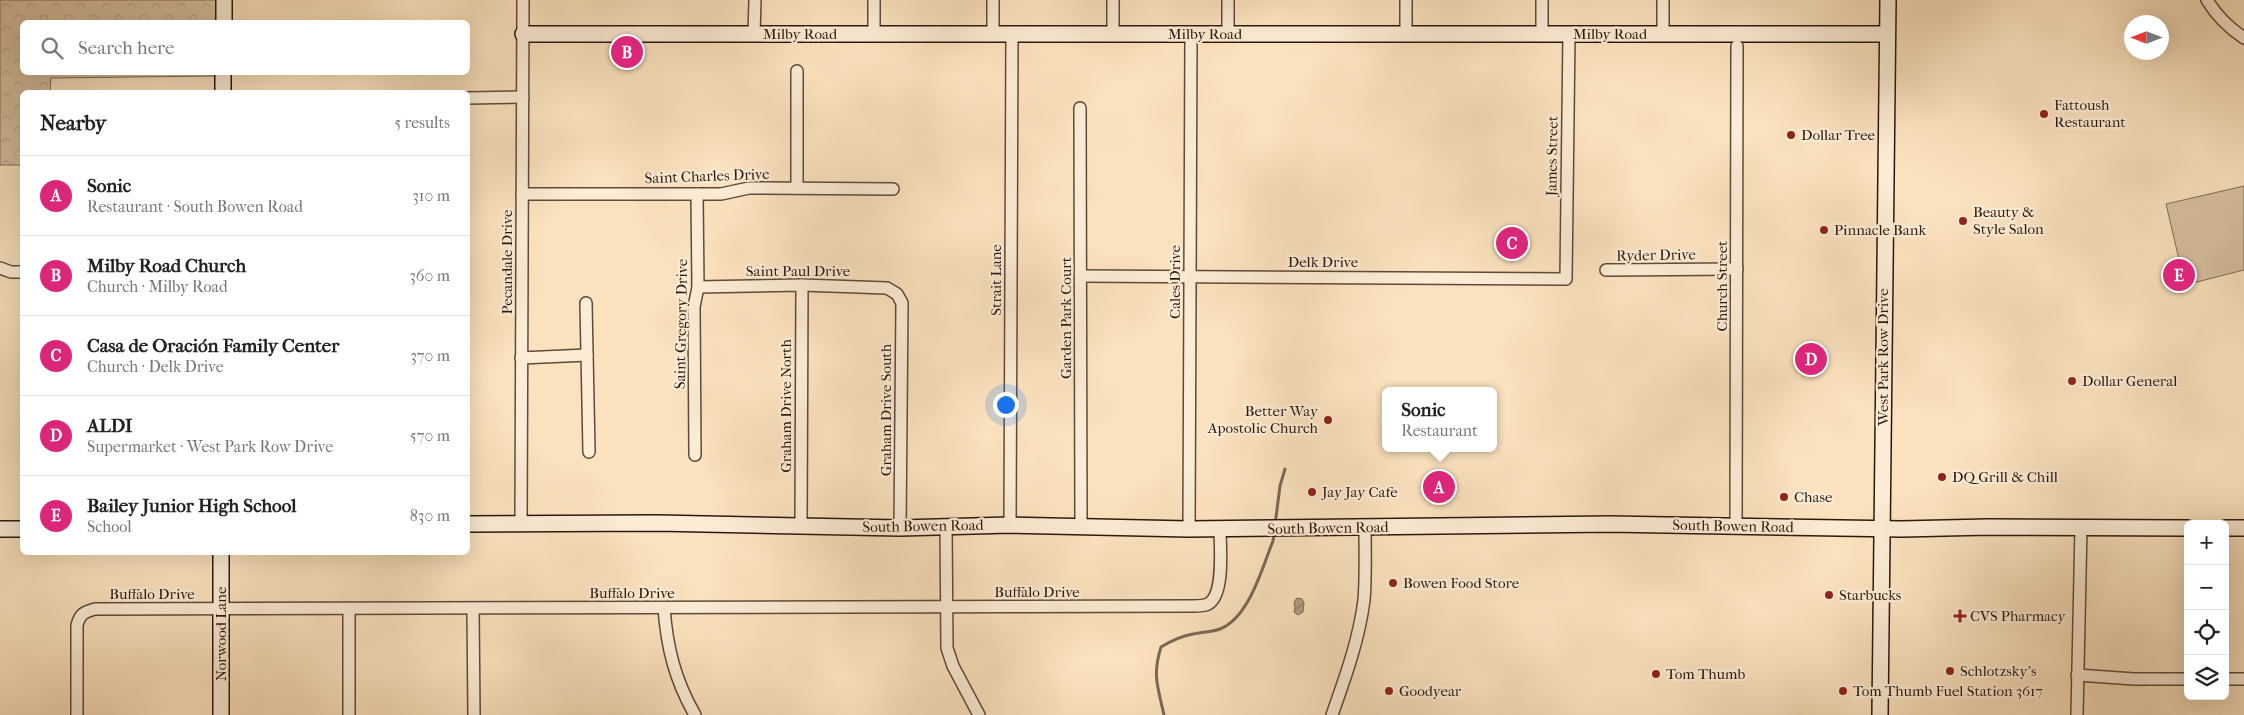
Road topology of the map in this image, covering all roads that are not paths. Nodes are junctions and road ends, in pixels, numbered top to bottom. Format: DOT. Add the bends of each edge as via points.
graph roads {
  1 [pos="224,0"];
  2 [pos="523,0"];
  3 [pos="755,0"];
  4 [pos="874,0"];
  5 [pos="993,0"];
  6 [pos="1113,0"];
  7 [pos="1228,0"];
  8 [pos="1406,0"];
  9 [pos="1542,0"];
  10 [pos="1663,0"];
  11 [pos="1888,0"];
  12 [pos="2207,0"];
  13 [pos="224,20"];
  14 [pos="523,34"];
  15 [pos="754,34"];
  16 [pos="874,34"];
  17 [pos="993,34"];
  18 [pos="1012,34"];
  19 [pos="1113,34"];
  20 [pos="1191,34"];
  21 [pos="1228,34"];
  22 [pos="1406,34"];
  23 [pos="1542,34"];
  24 [pos="1570,34"];
  25 [pos="1663,34"];
  26 [pos="1888,34"];
  27 [pos="2244,38"];
  28 [pos="1737,46"];
  29 [pos="797,71"];
  30 [pos="223,75"];
  31 [pos="223,90"];
  32 [pos="523,97"];
  33 [pos="470,98"];
  34 [pos="1080,108"];
  35 [pos="797,188"];
  36 [pos="893,189"];
  37 [pos="522,194"];
  38 [pos="697,194"];
  39 [pos="0,268"];
  40 [pos="1737,269"];
  41 [pos="1606,270"];
  42 [pos="20,272"];
  43 [pos="1080,276"];
  44 [pos="1190,276"];
  45 [pos="1566,279"];
  46 [pos="802,285"];
  47 [pos="698,287"];
  48 [pos="897,294"];
  49 [pos="586,303"];
  50 [pos="587,355"];
  51 [pos="521,358"];
  52 [pos="589,452"];
  53 [pos="694,455"];
  54 [pos="521,523"];
  55 [pos="470,524"];
  56 [pos="1010,525"];
  57 [pos="1736,525"];
  58 [pos="946,526"];
  59 [pos="801,527"];
  60 [pos="1365,527"];
  61 [pos="2081,527"];
  62 [pos="900,528"];
  63 [pos="1081,528"];
  64 [pos="2184,528"];
  65 [pos="2229,528"];
  66 [pos="2244,528"];
  67 [pos="0,529"];
  68 [pos="20,529"];
  69 [pos="1190,529"];
  70 [pos="1220,529"];
  71 [pos="1882,529"];
  72 [pos="221,555"];
  73 [pos="473,608"];
  74 [pos="664,608"];
  75 [pos="946,608"];
  76 [pos="221,609"];
  77 [pos="349,610"];
  78 [pos="2077,675"];
  79 [pos="2184,679"];
  80 [pos="2229,679"];
  81 [pos="2244,680"];
  82 [pos="77,715"];
  83 [pos="221,715"];
  84 [pos="349,715"];
  85 [pos="474,715"];
  86 [pos="694,715"];
  87 [pos="980,715"];
  88 [pos="1332,715"];
  89 [pos="1880,715"];
  90 [pos="2077,715"];
  1 -- 13 [label="main road"];
  2 -- 14 [label="street, Pecandale Drive"];
  3 -- 15 [label="street"];
  4 -- 16 [label="street"];
  5 -- 17 [label="street"];
  6 -- 19 [label="street"];
  7 -- 21 [label="street"];
  8 -- 22 [label="street"];
  9 -- 23 [label="street"];
  10 -- 25 [label="street"];
  11 -- 26 [label="main road, West Park Row Drive"];
  12 -- 27 [label="street" via="2233,31"];
  14 -- 15 [label="main road, Milby Road"];
  14 -- 32 [label="street, Pecandale Drive"];
  15 -- 16 [label="main road, Milby Road"];
  16 -- 17 [label="main road, Milby Road"];
  17 -- 18 [label="main road, Milby Road"];
  18 -- 19 [label="main road, Milby Road"];
  18 -- 56 [label="street, Strait Lane"];
  19 -- 20 [label="main road, Milby Road"];
  20 -- 21 [label="main road, Milby Road"];
  20 -- 44 [label="street, Cales Drive"];
  21 -- 22 [label="main road, Milby Road"];
  22 -- 23 [label="main road, Milby Road"];
  23 -- 24 [label="main road, Milby Road"];
  24 -- 25 [label="main road, Milby Road"];
  24 -- 45 [label="street, James Street"];
  25 -- 26 [label="main road, Milby Road"];
  26 -- 71 [label="main road, West Park Row Drive"];
  28 -- 40 [label="street, Church Street"];
  29 -- 35 [label="street"];
  30 -- 31 [label="main road"];
  32 -- 33 [label="street"];
  32 -- 37 [label="street, Pecandale Drive"];
  34 -- 43 [label="street, Garden Park Court"];
  35 -- 36 [label="street, Saint Charles Drive"];
  35 -- 38 [label="street, Saint Charles Drive" via="749,188 721,194"];
  37 -- 38 [label="street, Saint Charles Drive"];
  37 -- 51 [label="street, Pecandale Drive"];
  38 -- 47 [label="street, Saint Gregory Drive"];
  39 -- 42 [label="street"];
  40 -- 41 [label="street, Ryder Drive"];
  40 -- 57 [label="street, Church Street"];
  43 -- 44 [label="street, Delk Drive"];
  43 -- 63 [label="street, Garden Park Court"];
  44 -- 45 [label="street, Delk Drive"];
  44 -- 69 [label="street, Cales Drive"];
  46 -- 47 [label="street, Saint Paul Drive"];
  46 -- 48 [label="street, Saint Paul Drive" via="887,288"];
  46 -- 59 [label="street, Graham Drive North"];
  47 -- 53 [label="street, Saint Gregory Drive" via="694,307"];
  48 -- 62 [label="street, Graham Drive South" via="902,303"];
  49 -- 50 [label="street"];
  50 -- 51 [label="street"];
  50 -- 52 [label="street"];
  51 -- 54 [label="street, Pecandale Drive"];
  54 -- 55 [label="main road, South Bowen Road"];
  54 -- 59 [label="main road, South Bowen Road"];
  56 -- 58 [label="main road, South Bowen Road"];
  56 -- 63 [label="main road, South Bowen Road"];
  57 -- 60 [label="main road, South Bowen Road"];
  57 -- 71 [label="main road, South Bowen Road"];
  58 -- 62 [label="main road, South Bowen Road"];
  58 -- 75 [label="street"];
  59 -- 62 [label="main road, South Bowen Road"];
  60 -- 70 [label="main road, South Bowen Road"];
  60 -- 88 [label="street" via="1360,624"];
  61 -- 64 [label="main road, South Bowen Road"];
  61 -- 71 [label="main road, South Bowen Road"];
  61 -- 78 [label="street"];
  63 -- 69 [label="main road, South Bowen Road"];
  65 -- 66 [label="main road"];
  67 -- 68 [label="main road"];
  69 -- 70 [label="main road, South Bowen Road"];
  70 -- 75 [label="street, Buffalo Drive" via="1219,584 1217,594 1209,604"];
  71 -- 89 [label="main road, West Park Row Drive"];
  72 -- 76 [label="main road, Norwood Lane"];
  73 -- 74 [label="street, Buffalo Drive"];
  73 -- 77 [label="street, Buffalo Drive"];
  73 -- 85 [label="street"];
  74 -- 75 [label="street, Buffalo Drive"];
  74 -- 86 [label="street" via="670,654 680,688"];
  75 -- 87 [label="street" via="947,648 953,666"];
  76 -- 77 [label="street, Buffalo Drive"];
  76 -- 82 [label="street, Buffalo Drive" via="95,609 84,612 79,616 77,625"];
  76 -- 83 [label="main road, Norwood Lane"];
  77 -- 84 [label="street"];
  78 -- 79 [label="street"];
  78 -- 90 [label="street"];
  80 -- 81 [label="street"];
}
